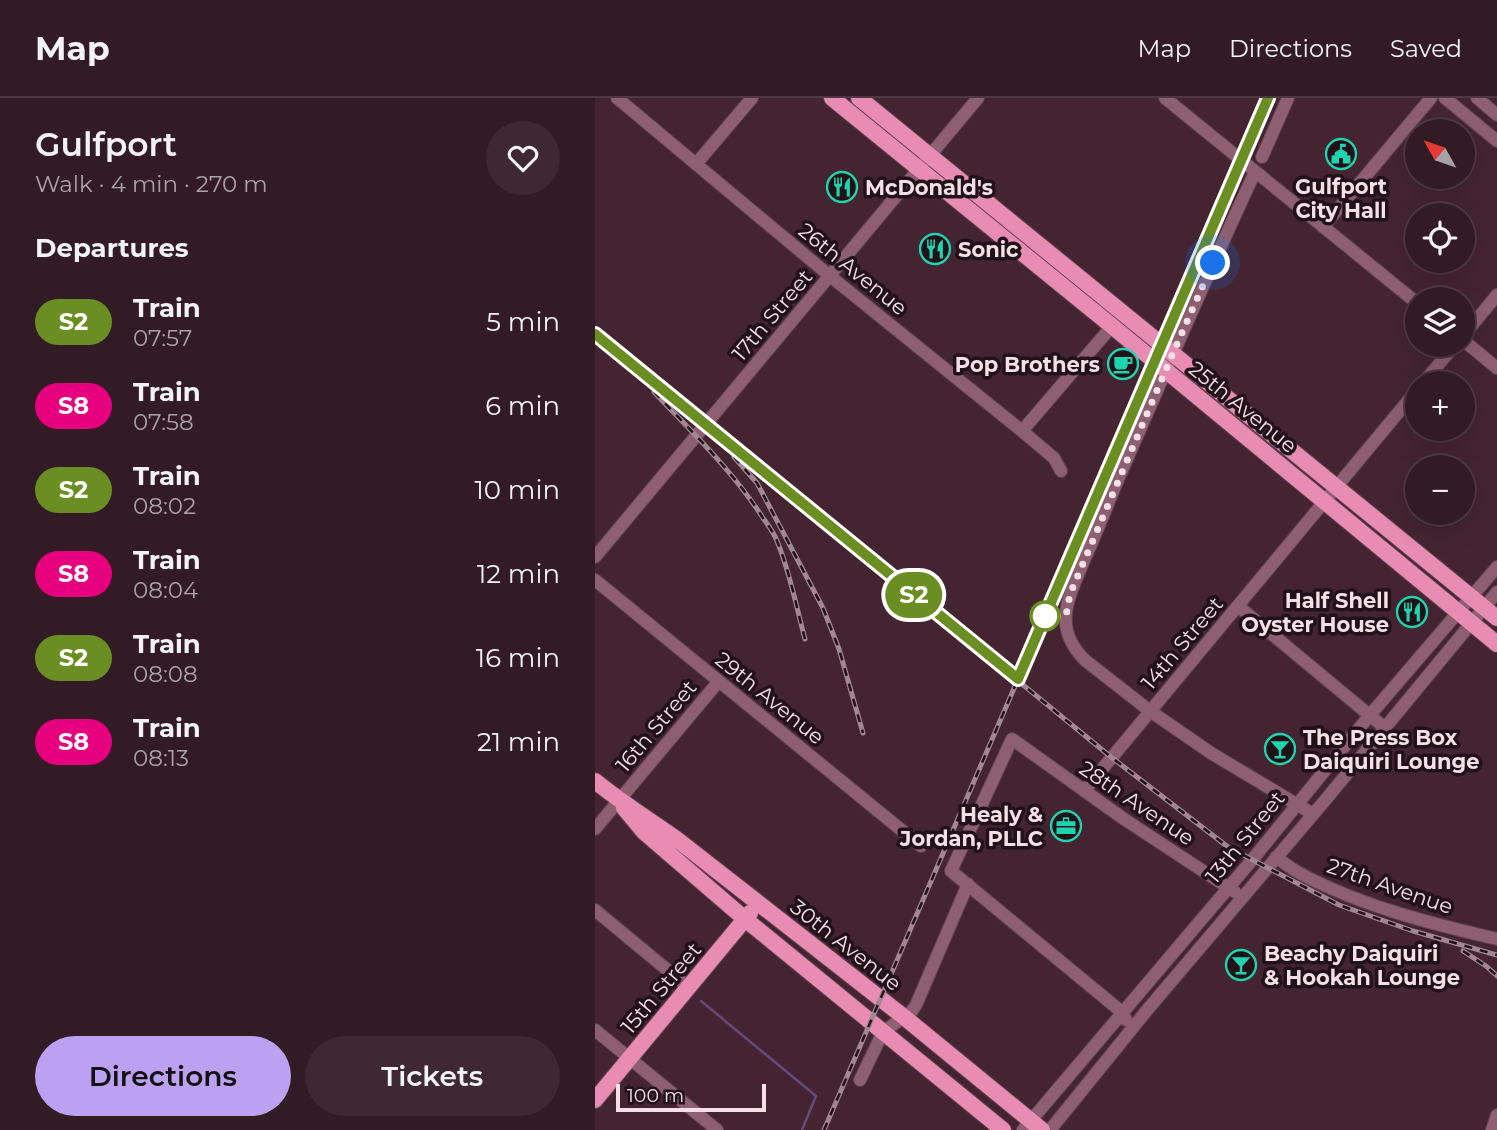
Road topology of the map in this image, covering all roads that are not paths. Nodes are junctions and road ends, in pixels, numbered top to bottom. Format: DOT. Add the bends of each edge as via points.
graph roads {
  1 [pos="617,98"];
  2 [pos="752,98"];
  3 [pos="832,98"];
  4 [pos="859,98"];
  5 [pos="978,98"];
  6 [pos="1165,98"];
  7 [pos="1288,98"];
  8 [pos="1431,98"];
  9 [pos="1445,98"];
  10 [pos="1477,98"];
  11 [pos="1497,115"];
  12 [pos="1497,141"];
  13 [pos="1262,157"];
  14 [pos="925,162"];
  15 [pos="696,164"];
  16 [pos="1255,172"];
  17 [pos="1324,227"];
  18 [pos="830,276"];
  19 [pos="1405,293"];
  20 [pos="1497,295"];
  21 [pos="1475,323"];
  22 [pos="1112,326"];
  23 [pos="1475,349"];
  24 [pos="1173,353"];
  25 [pos="1445,357"];
  26 [pos="1497,368"];
  27 [pos="1165,371"];
  28 [pos="1433,371"];
  29 [pos="1405,404"];
  30 [pos="1022,431"];
  31 [pos="1061,471"];
  32 [pos="1337,486"];
  33 [pos="1325,501"];
  34 [pos="595,557"];
  35 [pos="1497,567"];
  36 [pos="595,580"];
  37 [pos="1497,592"];
  38 [pos="1238,606"];
  39 [pos="1484,608"];
  40 [pos="1465,617"];
  41 [pos="1497,644"];
  42 [pos="719,681"];
  43 [pos="1150,711"];
  44 [pos="1370,715"];
  45 [pos="1385,728"];
  46 [pos="595,781"];
  47 [pos="1084,791"];
  48 [pos="619,801"];
  49 [pos="1297,804"];
  50 [pos="1313,814"];
  51 [pos="595,829"];
  52 [pos="921,846"];
  53 [pos="1276,857"];
  54 [pos="968,884"];
  55 [pos="1229,887"];
  56 [pos="1241,897"];
  57 [pos="758,903"];
  58 [pos="595,910"];
  59 [pos="745,919"];
  60 [pos="1497,939"];
  61 [pos="689,988"];
  62 [pos="1123,1013"];
  63 [pos="904,1017"];
  64 [pos="595,1030"];
  65 [pos="1130,1030"];
  66 [pos="883,1032"];
  67 [pos="630,1058"];
  68 [pos="860,1080"];
  69 [pos="595,1100"];
  70 [pos="1497,1115"];
  71 [pos="1032,1127"];
  72 [pos="717,1130"];
  73 [pos="1003,1130"];
  74 [pos="1050,1130"];
  75 [pos="1492,1130"];
  1 -- 15 [label="street, 26th Avenue"];
  2 -- 15 [label="street"];
  3 -- 14 [label="main road, 25th Avenue"];
  4 -- 14 [label="main road, 25th Avenue"];
  5 -- 14 [label="street, 17th Street"];
  6 -- 16 [label="street"];
  7 -- 13 [label="street"];
  8 -- 17 [label="street"];
  9 -- 12 [label="street"];
  10 -- 11 [label="street"];
  14 -- 18 [label="street, 17th Street"];
  14 -- 22 [label="main road, 25th Avenue"];
  14 -- 24 [label="main road, 25th Avenue"];
  15 -- 18 [label="street, 26th Avenue"];
  16 -- 17 [label="street"];
  16 -- 24 [label="street"];
  17 -- 19 [label="street"];
  18 -- 30 [label="street, 26th Avenue"];
  18 -- 34 [label="street, 17th Street"];
  20 -- 21 [label="street"];
  22 -- 27 [label="main road, 25th Avenue"];
  22 -- 30 [label="street"];
  23 -- 26 [label="street"];
  24 -- 27 [label="street"];
  24 -- 32 [label="main road, 25th Avenue"];
  25 -- 28 [label="street"];
  27 -- 33 [label="main road, 25th Avenue"];
  27 -- 43 [label="street" via="1070,594 1066,616 1076,652"];
  29 -- 32 [label="street, 14th Street"];
  30 -- 31 [label="street, 26th Avenue" via="1054,458"];
  32 -- 33 [label="street, 14th Street"];
  32 -- 39 [label="main road, 25th Avenue"];
  33 -- 38 [label="street, 14th Street"];
  33 -- 40 [label="main road, 25th Avenue"];
  35 -- 39 [label="street, 13th Street"];
  36 -- 42 [label="street, 29th Avenue"];
  37 -- 39 [label="street, 13th Street"];
  38 -- 43 [label="street, 14th Street"];
  38 -- 44 [label="street"];
  39 -- 40 [label="street, 13th Street"];
  40 -- 41 [label="main road, 25th Avenue"];
  40 -- 44 [label="street, 13th Street"];
  40 -- 45 [label="street, 13th Street"];
  42 -- 48 [label="street, 16th Street"];
  42 -- 52 [label="street, 29th Avenue"];
  43 -- 47 [label="street, 14th Street"];
  43 -- 49 [label="street"];
  44 -- 45 [label="street"];
  44 -- 49 [label="street, 13th Street"];
  45 -- 50 [label="street, 13th Street"];
  46 -- 48 [label="main road, 30th Avenue"];
  47 -- 54 [label="street, 28th Avenue" via="1012,739 951,871"];
  47 -- 55 [label="street, 28th Avenue"];
  48 -- 51 [label="street, 16th Street"];
  48 -- 57 [label="main road, 30th Avenue"];
  48 -- 59 [label="main road, 30th Avenue" via="644,832"];
  49 -- 50 [label="street"];
  49 -- 55 [label="street, 13th Street"];
  50 -- 53 [label="street, 13th Street"];
  53 -- 56 [label="street, 13th Street"];
  53 -- 60 [label="street, 27th Avenue" via="1345,894"];
  54 -- 62 [label="street"];
  54 -- 63 [label="street" via="916,1005"];
  55 -- 56 [label="street, 28th Avenue"];
  55 -- 62 [label="street, 13th Street"];
  56 -- 65 [label="street, 13th Street"];
  57 -- 59 [label="main road, 15th Street"];
  57 -- 63 [label="main road, 30th Avenue"];
  58 -- 61 [label="street"];
  59 -- 61 [label="main road, 15th Street"];
  59 -- 66 [label="main road, 30th Avenue"];
  61 -- 67 [label="main road, 15th Street"];
  62 -- 65 [label="street"];
  62 -- 71 [label="street, 13th Street"];
  63 -- 66 [label="street"];
  63 -- 71 [label="main road, 30th Avenue"];
  64 -- 67 [label="street"];
  65 -- 74 [label="street, 13th Street"];
  66 -- 68 [label="street"];
  66 -- 73 [label="main road, 30th Avenue"];
  67 -- 69 [label="main road, 15th Street"];
  67 -- 72 [label="street"];
  70 -- 75 [label="street"];
}
